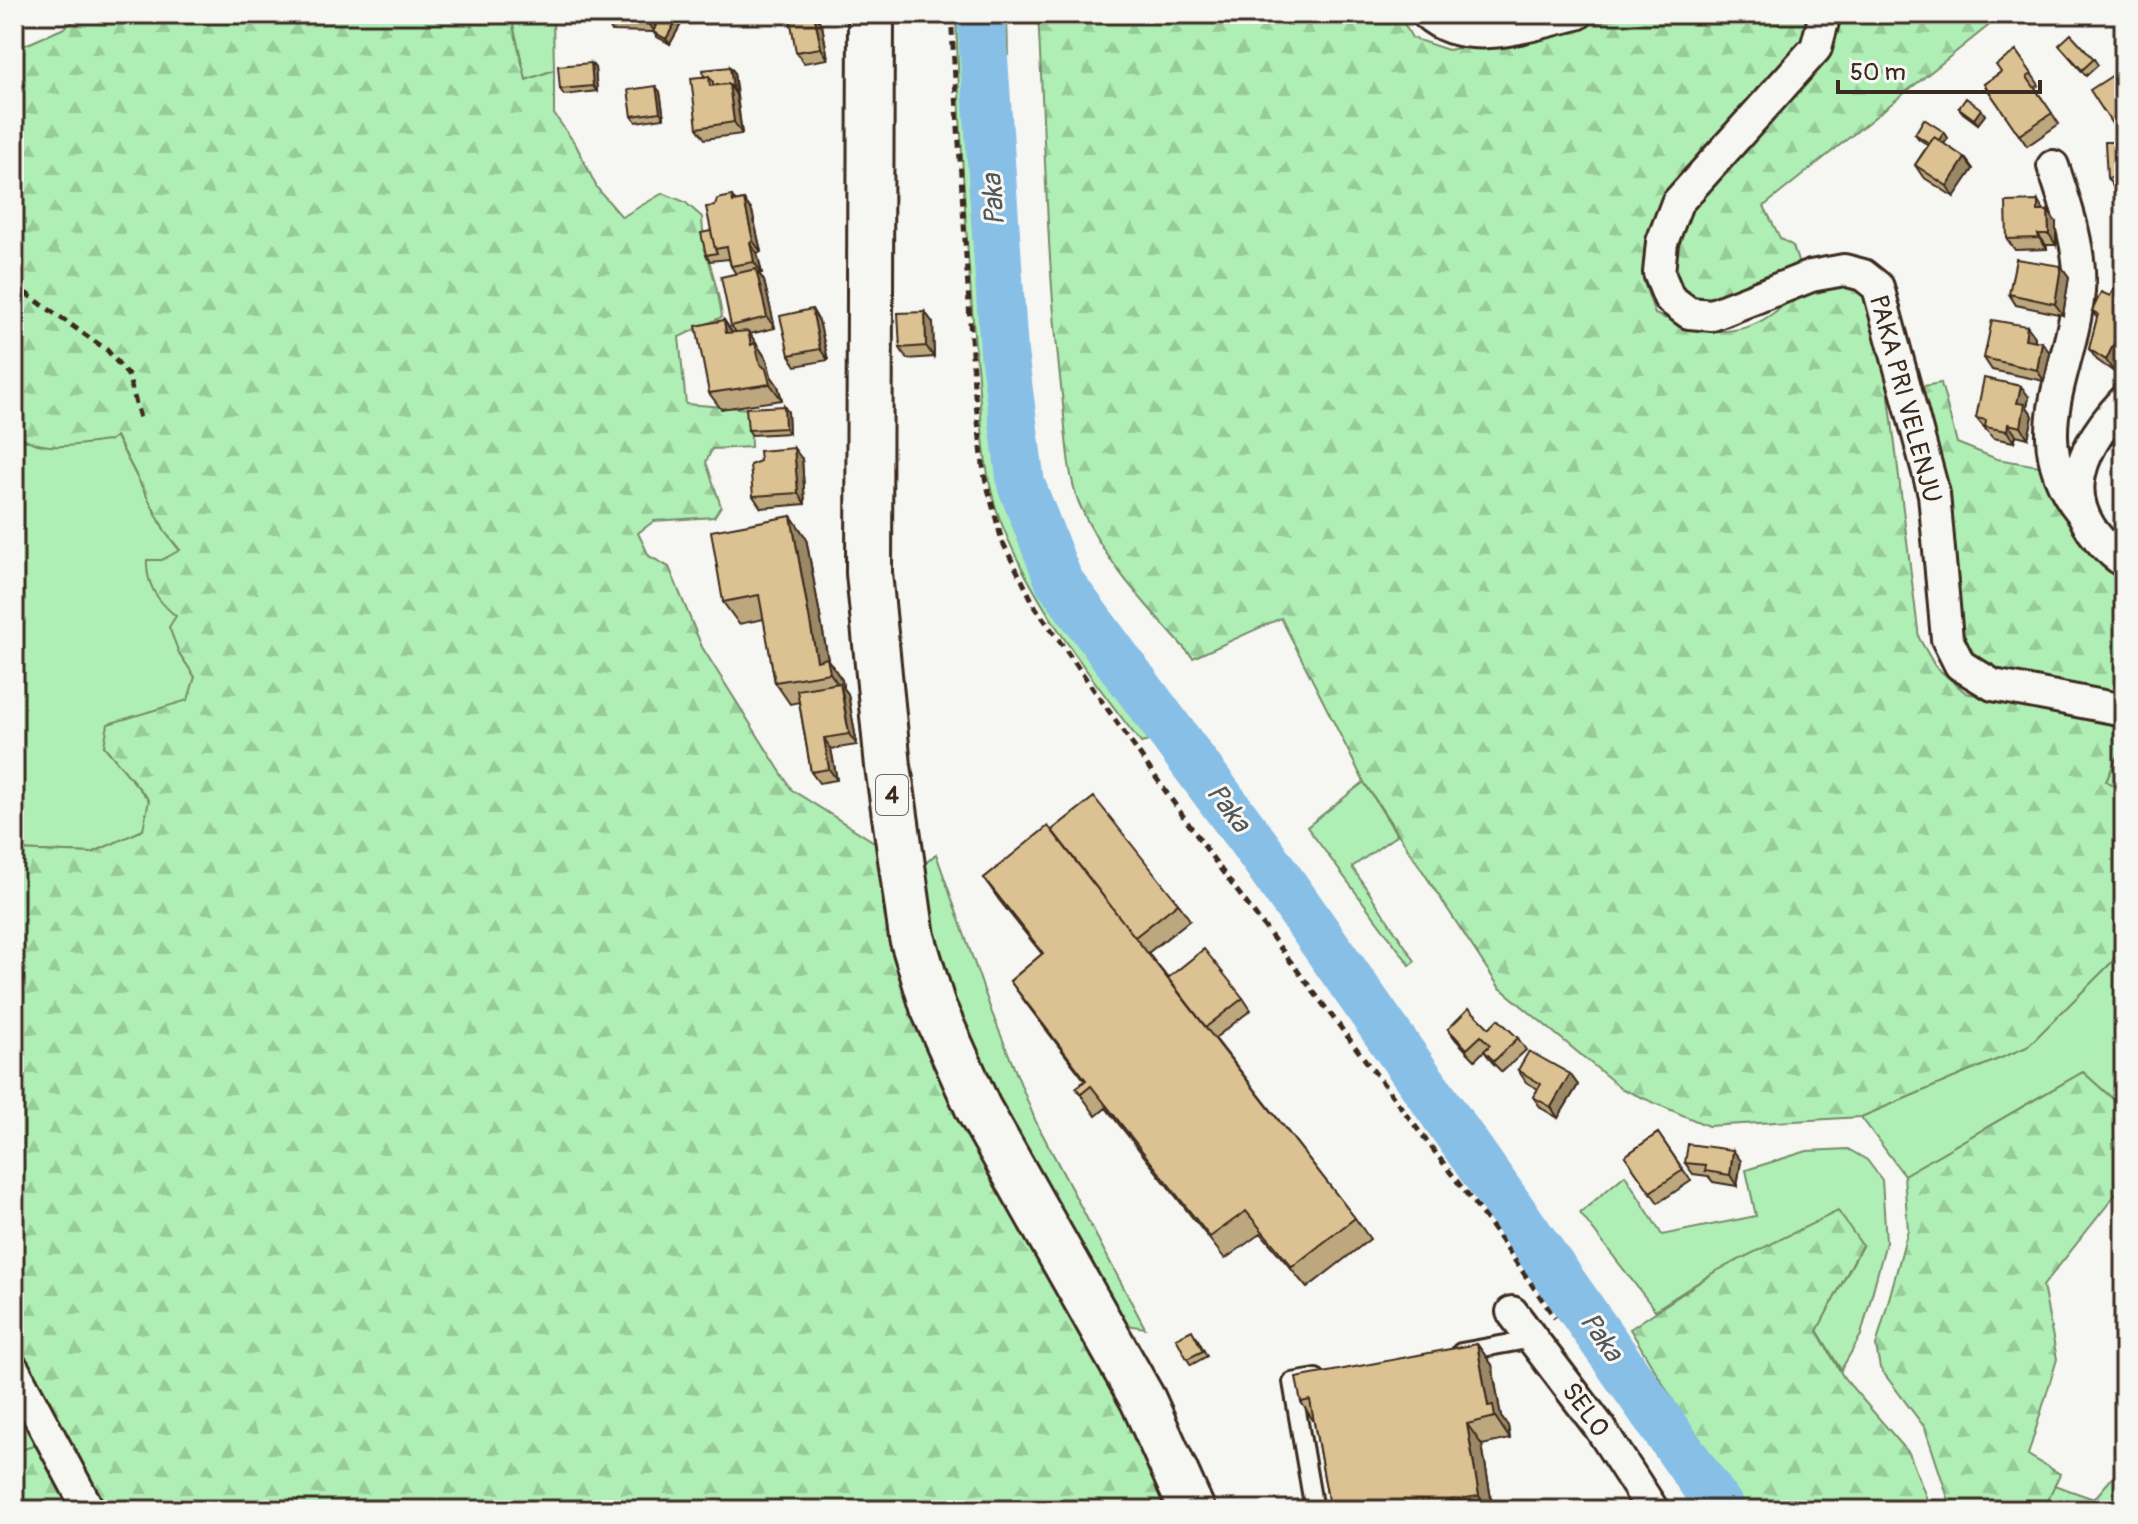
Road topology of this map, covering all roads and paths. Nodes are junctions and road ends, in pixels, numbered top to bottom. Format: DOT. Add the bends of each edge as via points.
graph roads {
  1 [pos="871,14"];
  2 [pos="951,14"];
  3 [pos="1427,14"];
  4 [pos="1577,14"];
  5 [pos="1825,14"];
  6 [pos="2053,166"];
  7 [pos="14,285"];
  8 [pos="2124,401"];
  9 [pos="140,418"];
  10 [pos="2082,513"];
  11 [pos="2124,562"];
  12 [pos="2124,710"];
  13 [pos="1512,1312"];
  14 [pos="1561,1326"];
  15 [pos="1533,1339"];
  16 [pos="1443,1355"];
  17 [pos="14,1370"];
  18 [pos="1337,1374"];
  19 [pos="89,1510"];
  20 [pos="1192,1510"];
  21 [pos="1314,1510"];
  22 [pos="1653,1510"];
  1 -- 20 [label="main road, 4" via="869,573 912,937 933,1007 978,1108 1143,1400"];
  2 -- 14 [label="path" via="967,295 984,474 1002,541 1036,608 1222,871"];
  3 -- 4 [label="street" via="1464,33"];
  5 -- 12 [label="street, PAKA PRI VELENJU" via="1816,48 1677,203 1662,242 1659,273 1669,298 1689,313 1712,315 1811,276 1844,270 1863,275 1878,287 1934,494 1947,639 1960,665 1993,685"];
  6 -- 10 [label="street" via="2071,219 2079,290 2052,415 2051,452 2061,484"];
  7 -- 9 [label="path" via="107,350 128,375"];
  8 -- 10 [label="street" via="2086,453 2076,485"];
  10 -- 11 [label="street" via="2101,545"];
  13 -- 15 [label="street, SELO"];
  15 -- 16 [label="lane"];
  15 -- 22 [label="street, SELO"];
  17 -- 19 [label="street"];
  18 -- 21 [label="lane" via="1292,1382"];
}
